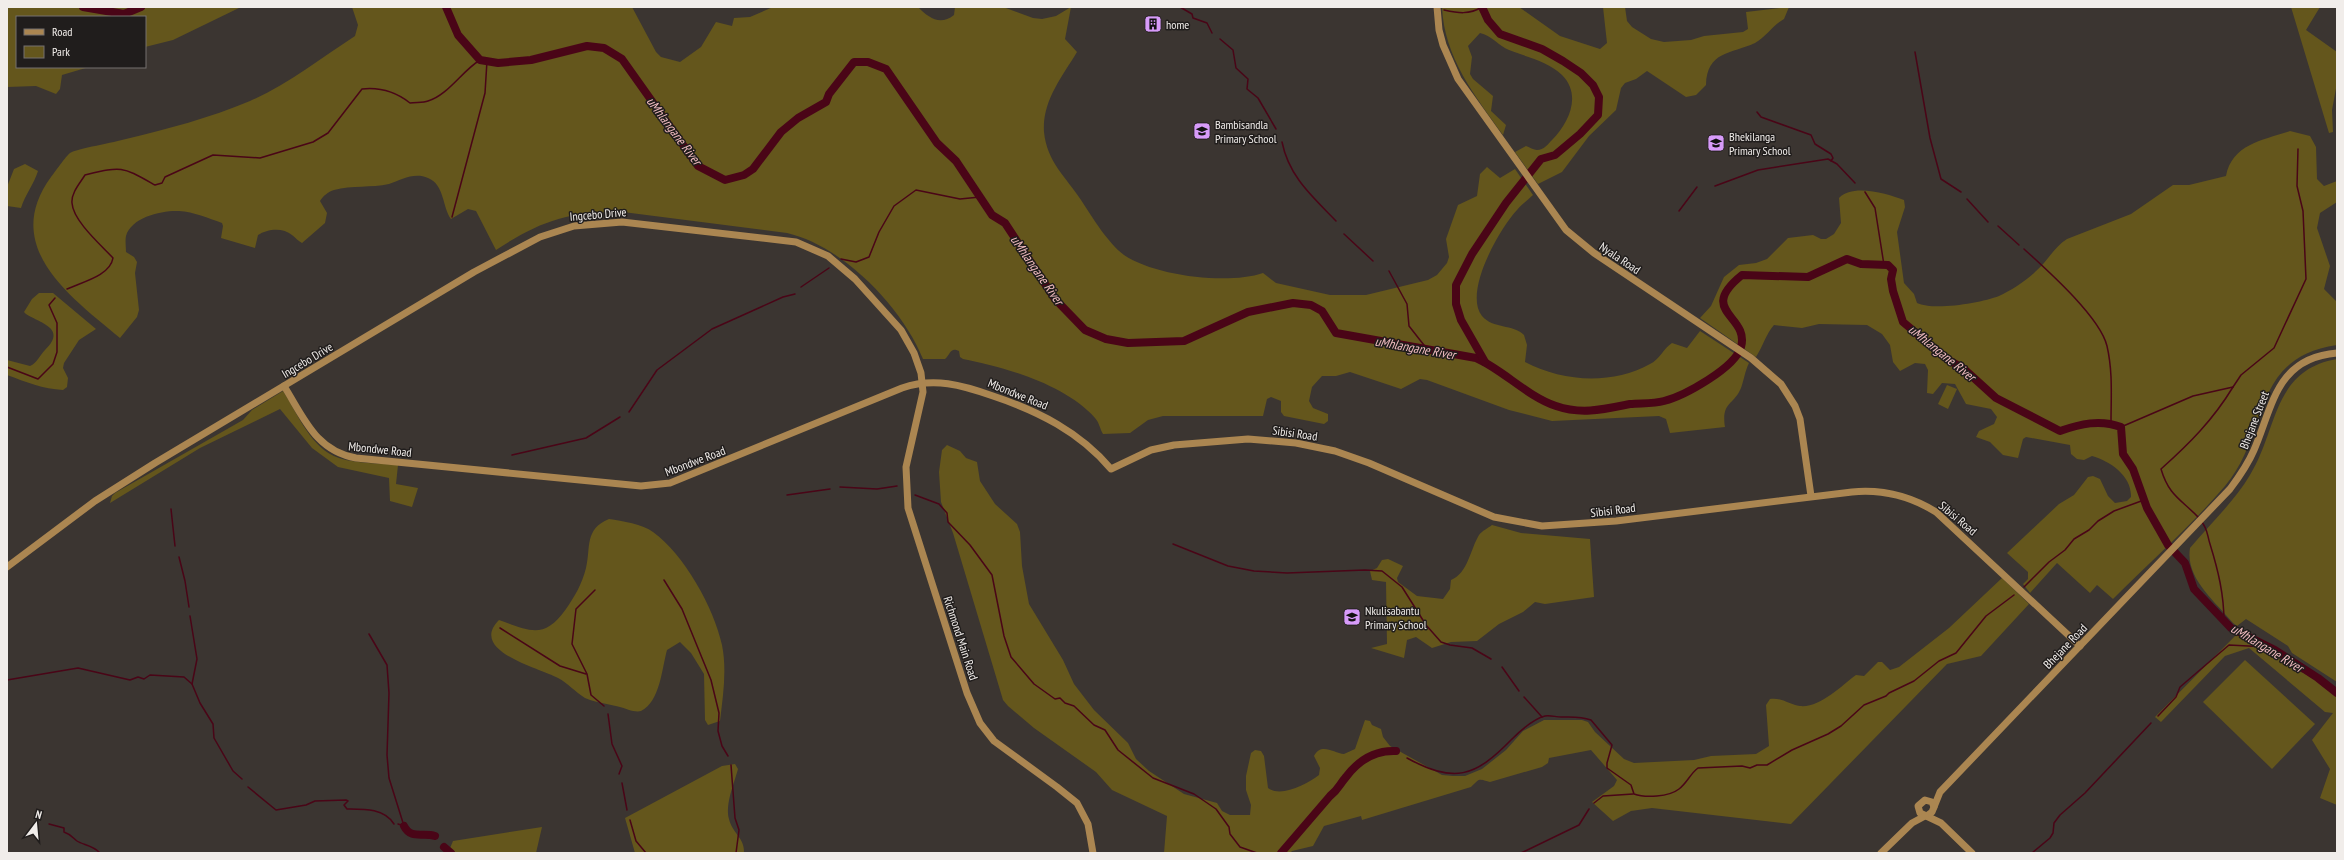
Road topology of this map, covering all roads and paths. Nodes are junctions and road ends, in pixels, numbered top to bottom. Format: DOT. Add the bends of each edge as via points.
graph roads {
  1 [pos="1437,7"];
  2 [pos="2337,353"];
  3 [pos="922,384"];
  4 [pos="284,386"];
  5 [pos="1110,469"];
  6 [pos="1811,496"];
  7 [pos="2207,516"];
  8 [pos="7,567"];
  9 [pos="2080,646"];
  10 [pos="1940,792"];
  11 [pos="1927,800"];
  12 [pos="1918,809"];
  13 [pos="1934,809"];
  14 [pos="1926,816"];
  15 [pos="1912,823"];
  16 [pos="1941,823"];
  17 [pos="1093,853"];
  18 [pos="1881,853"];
  19 [pos="1972,853"];
  1 -- 6 [label="street, Nyala Road" via="1439,30 1453,70 1536,190 1576,240 1751,358 1777,379 1798,412"];
  2 -- 7 [label="street, Bhejane Street" via="2311,359 2284,380 2271,401 2249,461"];
  3 -- 4 [label="street, Mbondwe Road" via="879,397 670,483 647,486 340,455 319,441"];
  3 -- 4 [label="street, Ingcebo Drive" via="916,358 901,330 855,279 823,253 792,241 622,222 574,226 530,241"];
  3 -- 5 [label="street, Mbondwe Road" via="954,383 1038,412 1089,447"];
  3 -- 17 [label="street, Richmond Main Road" via="922,397 908,454 906,496 917,539 967,693 980,723 990,737 1077,803 1088,824"];
  4 -- 8 [label="street, Ingcebo Drive" via="95,501"];
  5 -- 6 [label="street, Sibisi Road" via="1151,450 1174,444 1248,439 1296,443 1335,451 1369,463 1494,517 1542,526 1593,524"];
  6 -- 9 [label="street, Sibisi Road" via="1879,491 1908,498 1928,507 1945,519"];
  7 -- 9 [label="street, Bhejane Road"];
  9 -- 10 [label="street, Bhejane Road"];
  10 -- 11 [label="street, Bhejane Road"];
  10 -- 13 [label="street, Bhejane Road"];
  11 -- 12 [label="street" via="1921,802"];
  11 -- 13 [label="street" via="1932,802"];
  12 -- 14 [label="street"];
  12 -- 15 [label="street"];
  13 -- 14 [label="street"];
  13 -- 16 [label="street"];
  14 -- 15 [label="street"];
  14 -- 16 [label="street"];
  15 -- 18 [label="street"];
  16 -- 19 [label="street"];
}
